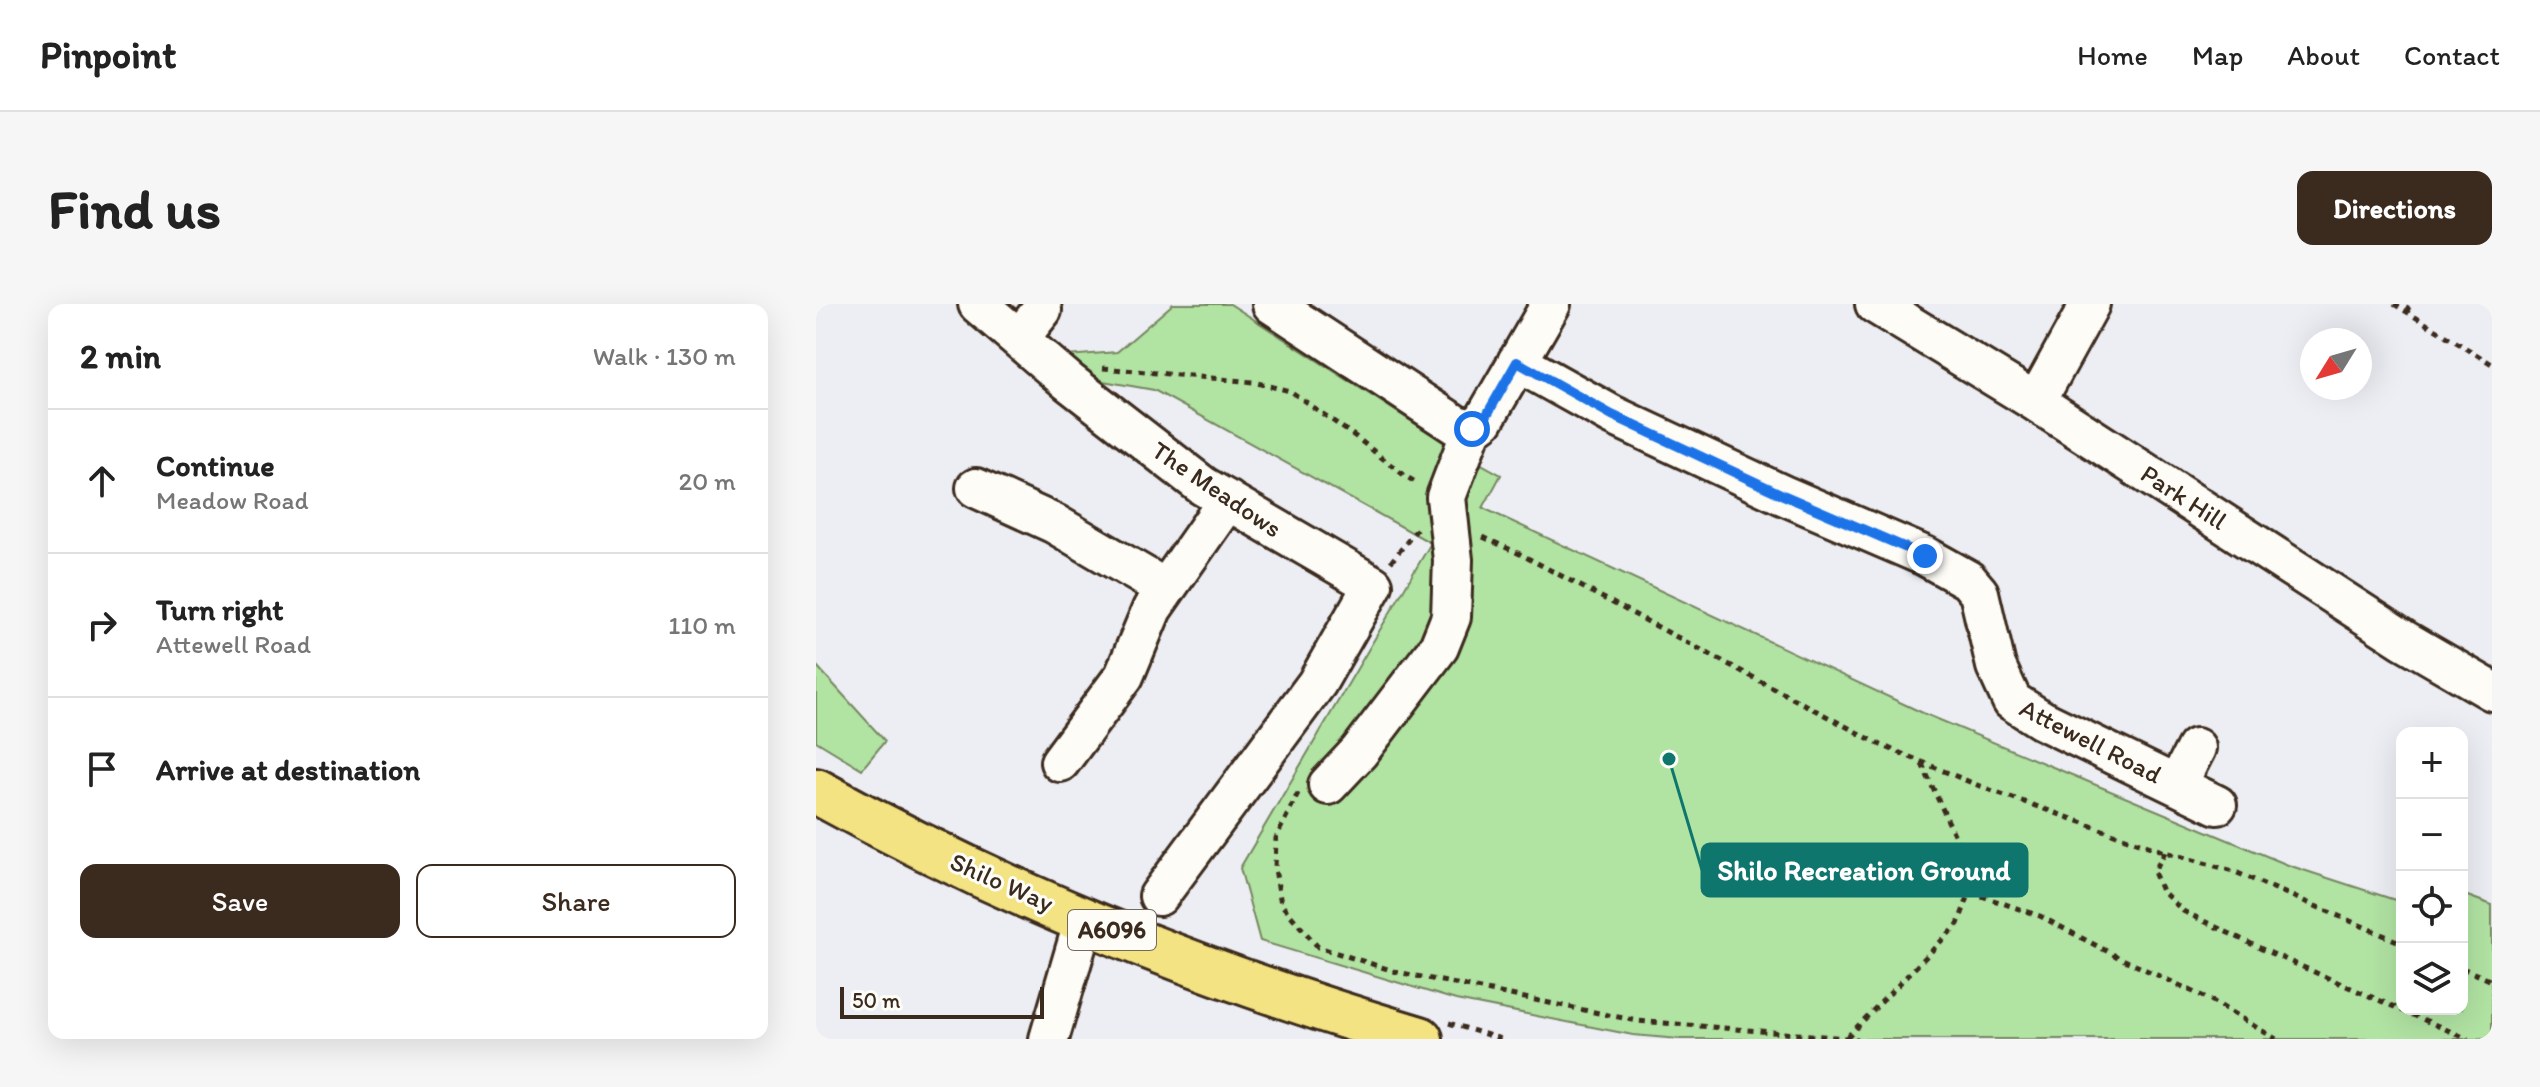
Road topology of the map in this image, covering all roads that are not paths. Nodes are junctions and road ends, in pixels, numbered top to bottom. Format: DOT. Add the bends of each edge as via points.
graph roads {
  1 [pos="978,304"];
  2 [pos="1272,304"];
  3 [pos="1551,304"];
  4 [pos="1875,304"];
  5 [pos="2090,304"];
  6 [pos="1517,362"];
  7 [pos="2036,402"];
  8 [pos="1472,429"];
  9 [pos="976,488"];
  10 [pos="1228,500"];
  11 [pos="1166,589"];
  12 [pos="2492,691"];
  13 [pos="2196,748"];
  14 [pos="1060,762"];
  15 [pos="1315,785"];
  16 [pos="2177,785"];
  17 [pos="816,791"];
  18 [pos="2217,805"];
  19 [pos="1159,896"];
  20 [pos="1084,920"];
  21 [pos="1049,1039"];
  22 [pos="1420,1039"];
  1 -- 10 [label="street, The Meadows" via="1030,325 1060,375"];
  2 -- 8 [label="street" via="1456,425"];
  3 -- 6 [label="street"];
  4 -- 7 [label="street, Park Hill"];
  5 -- 7 [label="street"];
  6 -- 8 [label="street" via="1484,420"];
  6 -- 16 [label="street, Attewell Road" via="1612,415 1968,580 1979,593 1996,666 2012,701"];
  7 -- 12 [label="street, Park Hill" via="2404,640"];
  8 -- 15 [label="street" via="1443,496 1452,545 1451,617 1439,647 1359,752"];
  9 -- 11 [label="street" via="1055,524"];
  10 -- 11 [label="street"];
  10 -- 19 [label="street, The Meadows" via="1373,585 1317,683"];
  11 -- 14 [label="street" via="1124,676"];
  13 -- 16 [label="street, Attewell Road"];
  16 -- 18 [label="street, Attewell Road"];
  17 -- 20 [label="main road, Shilo Way / A6096"];
  20 -- 21 [label="street"];
  20 -- 22 [label="main road, Shilo Way / A6096" via="1266,991"];
}
